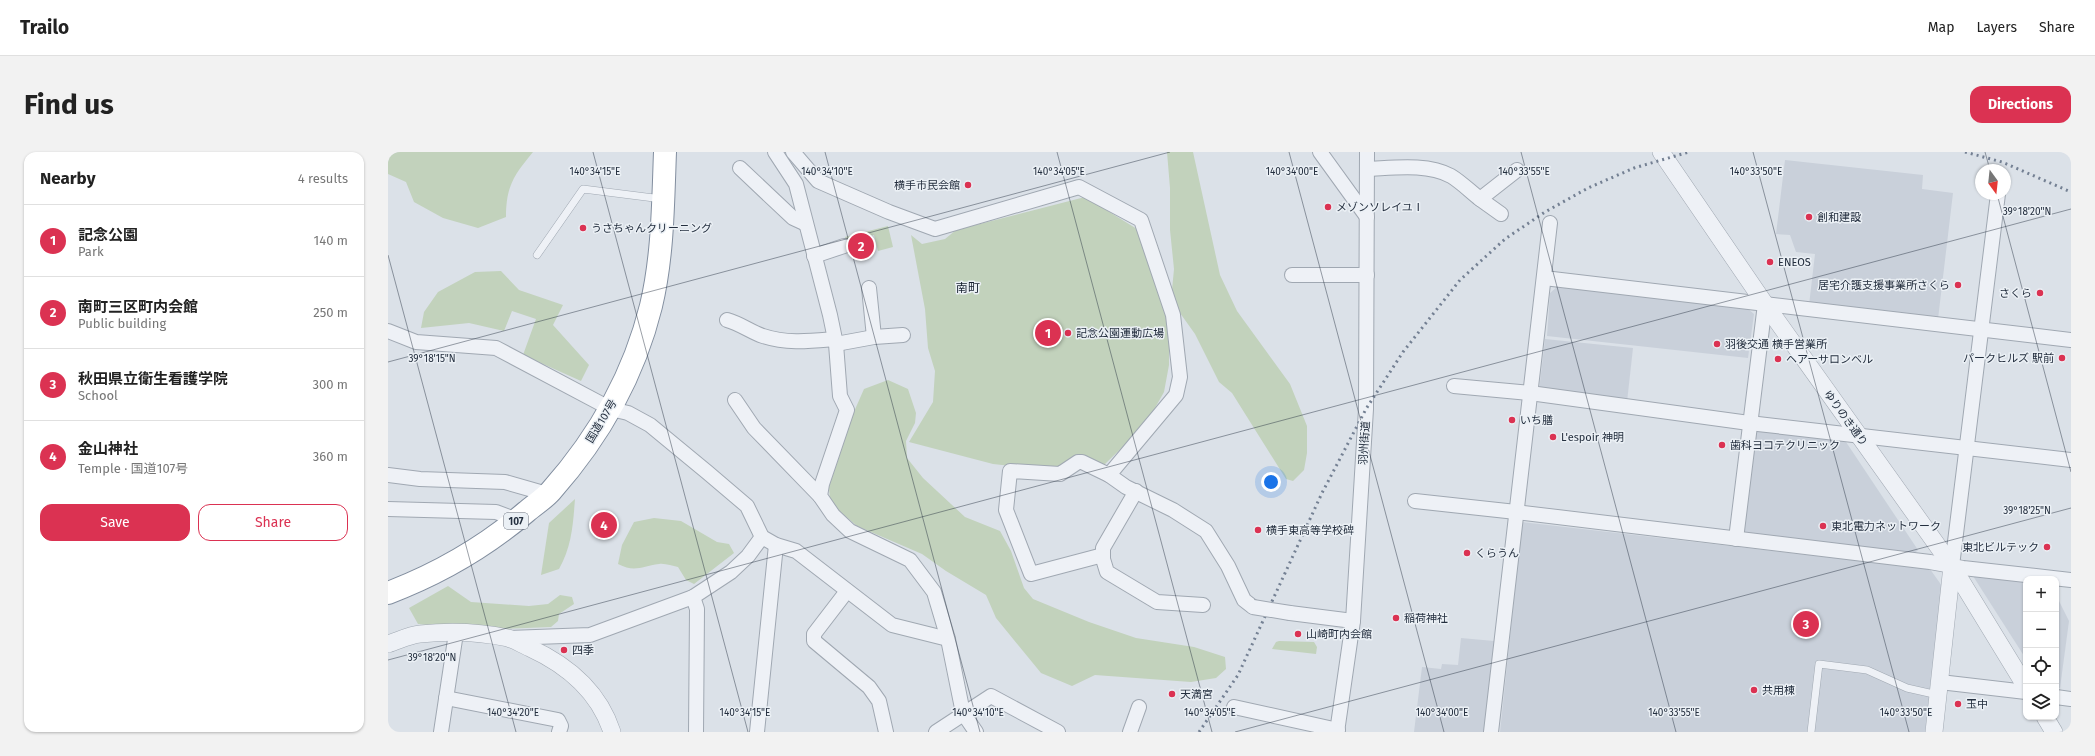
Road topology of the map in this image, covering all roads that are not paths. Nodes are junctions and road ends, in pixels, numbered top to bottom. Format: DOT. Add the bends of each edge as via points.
graph roads {
  1 [pos="666,152"];
  2 [pos="1320,152"];
  3 [pos="1367,152"];
  4 [pos="1661,152"];
  5 [pos="784,155"];
  6 [pos="740,168"];
  7 [pos="1367,169"];
  8 [pos="1517,170"];
  9 [pos="663,199"];
  10 [pos="1480,200"];
  11 [pos="1997,200"];
  12 [pos="1500,214"];
  13 [pos="1367,217"];
  14 [pos="1550,223"];
  15 [pos="806,224"];
  16 [pos="844,246"];
  17 [pos="537,255"];
  18 [pos="814,256"];
  19 [pos="1292,275"];
  20 [pos="1366,275"];
  21 [pos="1544,278"];
  22 [pos="869,288"];
  23 [pos="1765,304"];
  24 [pos="727,320"];
  25 [pos="1980,329"];
  26 [pos="388,331"];
  27 [pos="903,335"];
  28 [pos="874,337"];
  29 [pos="2071,340"];
  30 [pos="835,342"];
  31 [pos="1454,386"];
  32 [pos="1530,393"];
  33 [pos="735,400"];
  34 [pos="611,409"];
  35 [pos="1749,423"];
  36 [pos="1859,435"];
  37 [pos="1968,446"];
  38 [pos="2071,460"];
  39 [pos="388,475"];
  40 [pos="1109,475"];
  41 [pos="1136,491"];
  42 [pos="547,494"];
  43 [pos="820,496"];
  44 [pos="1415,501"];
  45 [pos="388,509"];
  46 [pos="1516,512"];
  47 [pos="517,520"];
  48 [pos="762,537"];
  49 [pos="1736,539"];
  50 [pos="776,545"];
  51 [pos="1103,555"];
  52 [pos="1952,566"];
  53 [pos="2071,580"];
  54 [pos="847,591"];
  55 [pos="388,593"];
  56 [pos="693,598"];
  57 [pos="1204,605"];
  58 [pos="1238,607"];
  59 [pos="1253,607"];
  60 [pos="1353,621"];
  61 [pos="456,633"];
  62 [pos="509,638"];
  63 [pos="948,639"];
  64 [pos="388,644"];
  65 [pos="2024,684"];
  66 [pos="1939,689"];
  67 [pos="2023,692"];
  68 [pos="2059,697"];
  69 [pos="446,698"];
  70 [pos="2071,699"];
  71 [pos="1139,707"];
  72 [pos="1234,707"];
  73 [pos="963,712"];
  74 [pos="2047,720"];
  75 [pos="1338,731"];
  76 [pos="441,732"];
  77 [pos="559,732"];
  78 [pos="612,732"];
  79 [pos="696,732"];
  80 [pos="757,732"];
  81 [pos="886,732"];
  82 [pos="936,732"];
  83 [pos="976,732"];
  84 [pos="1058,732"];
  85 [pos="1130,732"];
  86 [pos="1491,732"];
  87 [pos="1811,732"];
  88 [pos="1934,732"];
  89 [pos="2054,732"];
  1 -- 9 [label="highway, 国道107号 / 107"];
  2 -- 13 [label="street"];
  3 -- 7 [label="street, 羽州街道"];
  4 -- 23 [label="street, ゆりのき通り"];
  5 -- 15 [label="street" via="796,184"];
  5 -- 40 [label="street" via="818,180 889,212 935,229 1078,187 1141,220 1173,315 1180,377 1176,395"];
  6 -- 15 [label="street" via="793,218"];
  7 -- 10 [label="street" via="1403,168 1438,171 1451,176"];
  7 -- 13 [label="street, 羽州街道"];
  8 -- 10 [label="street"];
  9 -- 17 [label="lane" via="583,189"];
  9 -- 34 [label="highway, 国道107号 / 107" via="660,249 651,305 638,349"];
  10 -- 12 [label="street"];
  11 -- 25 [label="street"];
  13 -- 20 [label="street, 羽州街道"];
  14 -- 21 [label="street"];
  15 -- 18 [label="street"];
  16 -- 18 [label="street"];
  18 -- 30 [label="street"];
  19 -- 20 [label="street"];
  20 -- 60 [label="street, 羽州街道" via="1366,409"];
  21 -- 23 [label="street"];
  21 -- 32 [label="street"];
  22 -- 28 [label="street"];
  23 -- 25 [label="street"];
  23 -- 35 [label="street"];
  23 -- 36 [label="street, ゆりのき通り"];
  24 -- 30 [label="street" via="779,341"];
  25 -- 29 [label="street"];
  25 -- 37 [label="street"];
  26 -- 34 [label="street" via="416,342 496,348"];
  27 -- 28 [label="street"];
  28 -- 30 [label="street"];
  30 -- 43 [label="street" via="840,396 847,410"];
  31 -- 32 [label="street"];
  32 -- 35 [label="street"];
  32 -- 46 [label="street"];
  33 -- 43 [label="street" via="754,428"];
  34 -- 42 [label="highway, 国道107号 / 107" via="588,444"];
  34 -- 48 [label="street" via="628,413 650,425 712,476 747,506"];
  35 -- 36 [label="street"];
  35 -- 49 [label="street"];
  36 -- 37 [label="street"];
  36 -- 52 [label="street, ゆりのき通り"];
  37 -- 38 [label="street"];
  37 -- 52 [label="street"];
  39 -- 42 [label="street" via="420,479 505,482"];
  40 -- 41 [label="street"];
  40 -- 51 [label="street" via="1082,462 1060,474 1010,471 1006,510 1031,574"];
  41 -- 51 [label="street" via="1103,548"];
  41 -- 59 [label="street" via="1206,531 1228,566 1244,600"];
  42 -- 47 [label="highway, 国道107号 / 107"];
  43 -- 63 [label="street" via="850,531 910,560 934,592"];
  44 -- 46 [label="street"];
  45 -- 47 [label="street" via="496,512"];
  46 -- 49 [label="street"];
  46 -- 86 [label="street"];
  47 -- 55 [label="highway, 国道107号 / 107" via="498,536 455,562"];
  48 -- 50 [label="street"];
  48 -- 56 [label="street" via="748,556 731,572"];
  49 -- 52 [label="street"];
  50 -- 54 [label="street" via="796,551"];
  50 -- 80 [label="street"];
  51 -- 57 [label="street" via="1107,572 1157,602"];
  52 -- 53 [label="street"];
  52 -- 65 [label="street, ゆりのき通り"];
  52 -- 66 [label="street"];
  54 -- 63 [label="street" via="892,625"];
  54 -- 81 [label="street" via="814,634 814,641 869,687 879,701"];
  56 -- 62 [label="street" via="590,634"];
  56 -- 79 [label="street" via="697,609"];
  58 -- 59 [label="street"];
  59 -- 60 [label="street, bridge"];
  60 -- 75 [label="street, 羽州街道"];
  61 -- 62 [label="street"];
  61 -- 64 [label="street" via="419,634"];
  61 -- 69 [label="street"];
  62 -- 78 [label="street" via="542,653 570,671 595,696 605,712"];
  63 -- 73 [label="street"];
  66 -- 67 [label="street"];
  66 -- 87 [label="lane" via="1907,688 1867,670 1819,664"];
  66 -- 88 [label="street"];
  68 -- 70 [label="street"];
  69 -- 76 [label="street"];
  69 -- 77 [label="street" via="558,720 561,726"];
  71 -- 85 [label="street"];
  72 -- 75 [label="street"];
  73 -- 82 [label="street"];
  73 -- 83 [label="street"];
  73 -- 84 [label="street" via="991,696"];
  74 -- 89 [label="street"];
}
